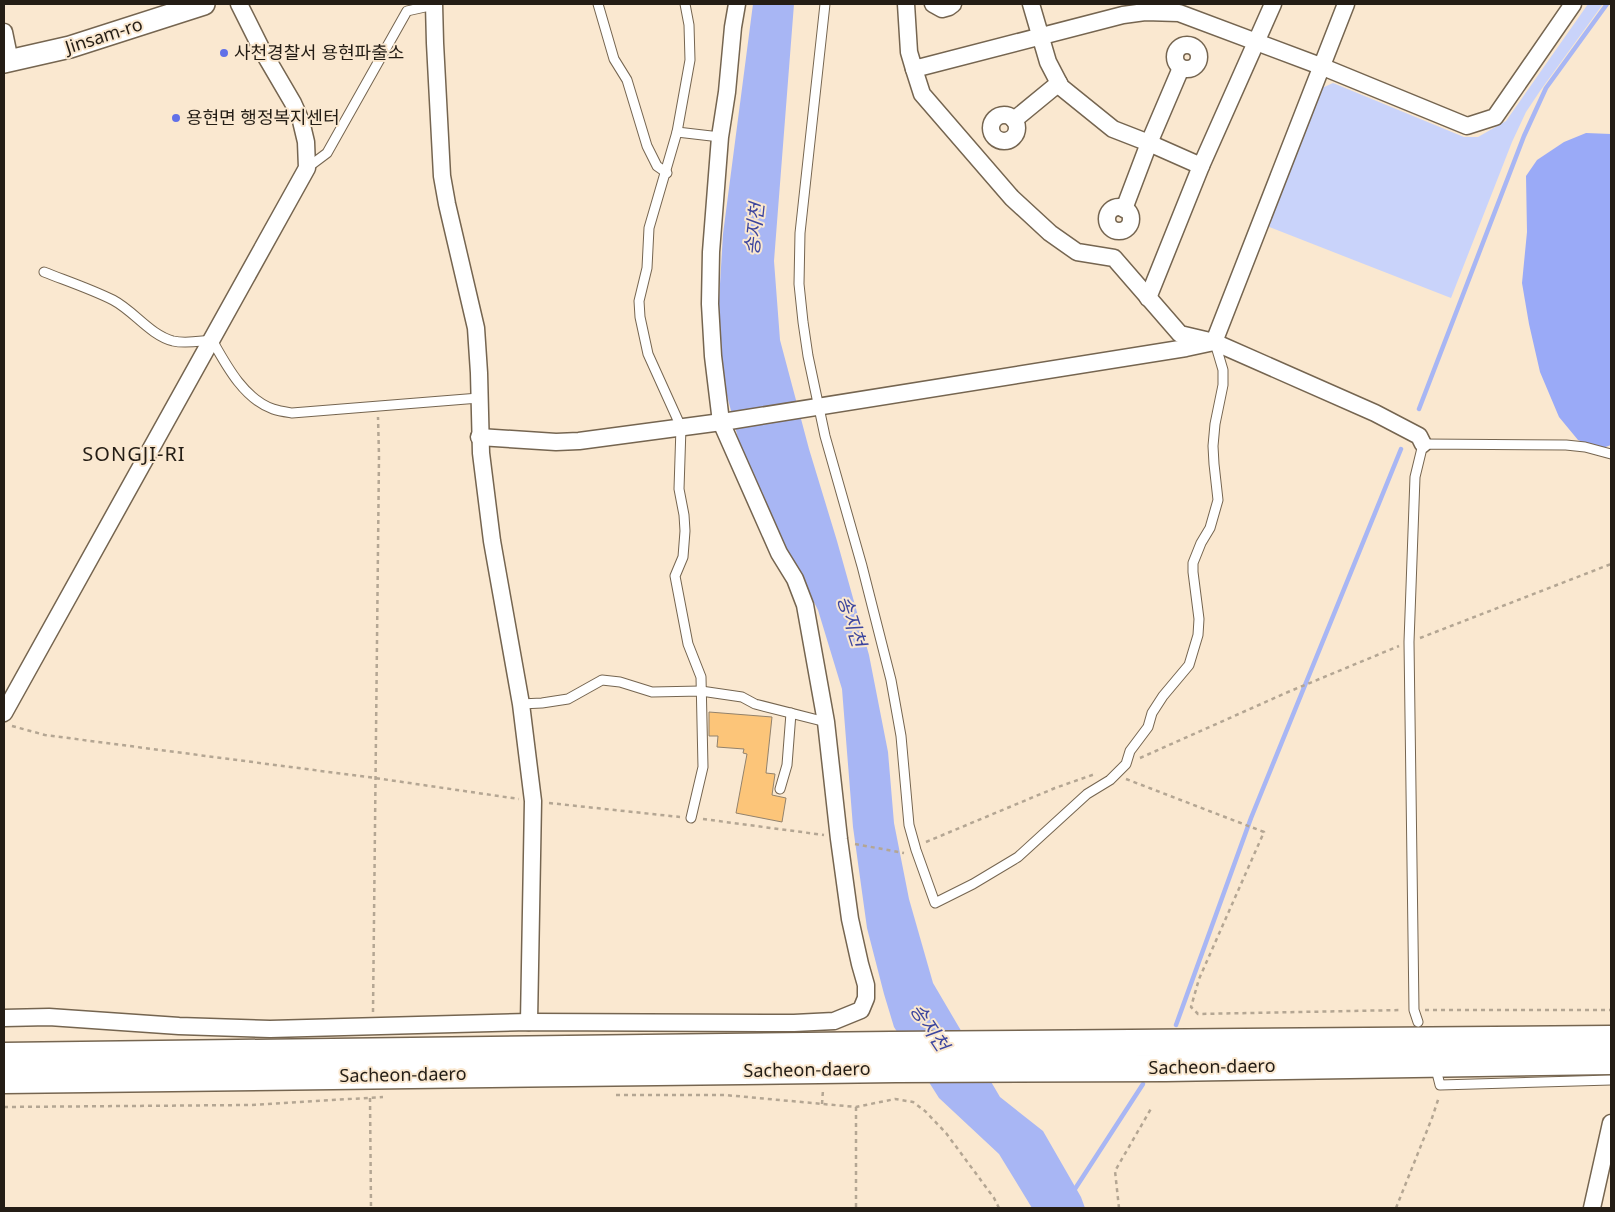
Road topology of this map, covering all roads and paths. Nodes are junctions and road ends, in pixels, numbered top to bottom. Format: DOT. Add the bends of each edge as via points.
graph roads {
  1 [pos="204,4"];
  2 [pos="239,4"];
  3 [pos="434,4"];
  4 [pos="598,4"];
  5 [pos="685,4"];
  6 [pos="737,4"];
  7 [pos="825,4"];
  8 [pos="906,4"];
  9 [pos="933,4"];
  10 [pos="953,4"];
  11 [pos="1030,4"];
  12 [pos="1273,4"];
  13 [pos="1346,4"];
  14 [pos="1574,4"];
  15 [pos="4,32"];
  16 [pos="1040,36"];
  17 [pos="1257,42"];
  18 [pos="7,62"];
  19 [pos="1323,67"];
  20 [pos="1181,68"];
  21 [pos="914,69"];
  22 [pos="1059,83"];
  23 [pos="1014,120"];
  24 [pos="677,132"];
  25 [pos="720,137"];
  26 [pos="1149,143"];
  27 [pos="1201,166"];
  28 [pos="307,168"];
  29 [pos="666,173"];
  30 [pos="1124,209"];
  31 [pos="44,272"];
  32 [pos="1148,298"];
  33 [pos="212,340"];
  34 [pos="1214,342"];
  35 [pos="479,398"];
  36 [pos="378,407"];
  37 [pos="812,408"];
  38 [pos="725,421"];
  39 [pos="681,427"];
  40 [pos="479,437"];
  41 [pos="1421,440"];
  42 [pos="1611,454"];
  43 [pos="1611,564"];
  44 [pos="1409,642"];
  45 [pos="700,691"];
  46 [pos="1288,692"];
  47 [pos="521,704"];
  48 [pos="4,712"];
  49 [pos="791,713"];
  50 [pos="826,722"];
  51 [pos="4,723"];
  52 [pos="1126,764"];
  53 [pos="375,778"];
  54 [pos="780,789"];
  55 [pos="533,801"];
  56 [pos="691,818"];
  57 [pos="847,843"];
  58 [pos="906,854"];
  59 [pos="1414,1010"];
  60 [pos="1611,1010"];
  61 [pos="4,1018"];
  62 [pos="529,1022"];
  63 [pos="1418,1022"];
  64 [pos="373,1026"];
  65 [pos="1611,1039"];
  66 [pos="4,1050"];
  67 [pos="4,1056"];
  68 [pos="894,1057"];
  69 [pos="1611,1061"];
  70 [pos="39,1068"];
  71 [pos="1437,1073"];
  72 [pos="4,1080"];
  73 [pos="1611,1080"];
  74 [pos="4,1084"];
  75 [pos="1440,1085"];
  76 [pos="823,1086"];
  77 [pos="615,1094"];
  78 [pos="387,1097"];
  79 [pos="370,1098"];
  80 [pos="822,1104"];
  81 [pos="856,1106"];
  82 [pos="4,1107"];
  83 [pos="1152,1108"];
  84 [pos="1611,1123"];
  85 [pos="371,1208"];
  86 [pos="856,1208"];
  87 [pos="999,1208"];
  88 [pos="1119,1208"];
  89 [pos="1396,1208"];
  90 [pos="1592,1208"];
  1 -- 18 [label="street, Jinsam-ro" via="70,48"];
  2 -- 28 [label="street" via="301,122"];
  3 -- 28 [label="lane" via="407,11 326,153"];
  3 -- 35 [label="street" via="442,176 476,328"];
  4 -- 29 [label="lane" via="614,59 627,80 647,146 657,166"];
  5 -- 24 [label="lane" via="690,60"];
  6 -- 25 [label="street"];
  7 -- 37 [label="lane" via="800,233 799,284"];
  8 -- 21 [label="street" via="909,52"];
  9 -- 10 [label="street" via="942,9"];
  11 -- 16 [label="street"];
  12 -- 17 [label="street"];
  13 -- 19 [label="street"];
  14 -- 19 [label="street" via="1495,117 1467,126"];
  15 -- 18 [label="street"];
  16 -- 17 [label="street" via="1145,12 1180,13"];
  16 -- 21 [label="street"];
  16 -- 22 [label="street"];
  17 -- 19 [label="street"];
  17 -- 27 [label="street"];
  19 -- 34 [label="street"];
  20 -- 26 [label="street"];
  21 -- 32 [label="street" via="922,94 1012,198 1050,233 1077,252 1114,258"];
  22 -- 23 [label="street"];
  22 -- 26 [label="street" via="1079,104 1113,129"];
  24 -- 25 [label="lane"];
  24 -- 29 [label="lane"];
  25 -- 38 [label="street" via="710,252 710,304 713,356"];
  26 -- 27 [label="street"];
  26 -- 30 [label="street"];
  27 -- 32 [label="street"];
  28 -- 33 [label="street"];
  29 -- 39 [label="lane" via="649,228 647,268 639,301 648,354"];
  31 -- 33 [label="lane" via="112,299 160,336 172,341"];
  32 -- 34 [label="street" via="1180,334"];
  33 -- 36 [label="lane" via="230,372 249,394 272,409 292,413"];
  33 -- 48 [label="street"];
  34 -- 37 [label="street"];
  34 -- 41 [label="street" via="1375,413"];
  34 -- 52 [label="lane" via="1223,370 1214,446 1218,500 1210,528 1193,563 1198,635 1189,665 1152,713 1148,727 1130,751"];
  35 -- 36 [label="lane"];
  35 -- 40 [label="street"];
  36 -- 53 [label="path"];
  37 -- 38 [label="street"];
  37 -- 52 [label="lane" via="825,436 891,680 909,825 935,903 1018,857 1087,794 1110,780"];
  38 -- 39 [label="street"];
  38 -- 50 [label="street" via="779,553 805,604"];
  39 -- 40 [label="street" via="579,441"];
  39 -- 45 [label="lane" via="679,490 685,532 683,557 675,585 688,644 701,678"];
  40 -- 47 [label="street" via="492,541"];
  41 -- 42 [label="lane" via="1566,445"];
  41 -- 44 [label="lane" via="1415,477"];
  43 -- 44 [label="path"];
  44 -- 46 [label="path"];
  44 -- 59 [label="lane"];
  45 -- 47 [label="lane" via="652,692 602,680 568,699"];
  45 -- 49 [label="lane" via="742,696 755,704"];
  45 -- 56 [label="lane" via="703,767"];
  47 -- 55 [label="street"];
  49 -- 50 [label="lane"];
  49 -- 54 [label="lane" via="787,765"];
  50 -- 62 [label="street" via="849,910 866,985 866,998 861,1010 834,1022 794,1024"];
  51 -- 53 [label="path" via="45,735"];
  52 -- 59 [label="path" via="1118,775 1264,832 1199,979 1191,1007 1198,1014"];
  53 -- 55 [label="path"];
  53 -- 64 [label="path"];
  55 -- 62 [label="street"];
  57 -- 58 [label="path"];
  59 -- 60 [label="path"];
  59 -- 63 [label="lane"];
  61 -- 64 [label="street" via="49,1017 270,1029"];
  62 -- 64 [label="street"];
  65 -- 68 [label="main road, Sacheon-daero" via="1009,1044"];
  66 -- 70 [label="main road"];
  67 -- 70 [label="main road, Sacheon-daero"];
  68 -- 69 [label="main road, Sacheon-daero" via="1018,1068"];
  68 -- 70 [label="main road, Sacheon-daero"];
  70 -- 72 [label="main road, Sacheon-daero"];
  70 -- 74 [label="main road"];
  71 -- 75 [label="lane"];
  73 -- 75 [label="lane"];
  75 -- 89 [label="path" via="1432,1118"];
  76 -- 80 [label="path"];
  77 -- 80 [label="path" via="725,1095"];
  78 -- 79 [label="path"];
  79 -- 82 [label="path" via="250,1105"];
  79 -- 85 [label="path"];
  80 -- 81 [label="path"];
  81 -- 86 [label="path"];
  81 -- 87 [label="path" via="895,1099 913,1102 946,1133"];
  83 -- 88 [label="path" via="1115,1171"];
  84 -- 90 [label="street"];
}
